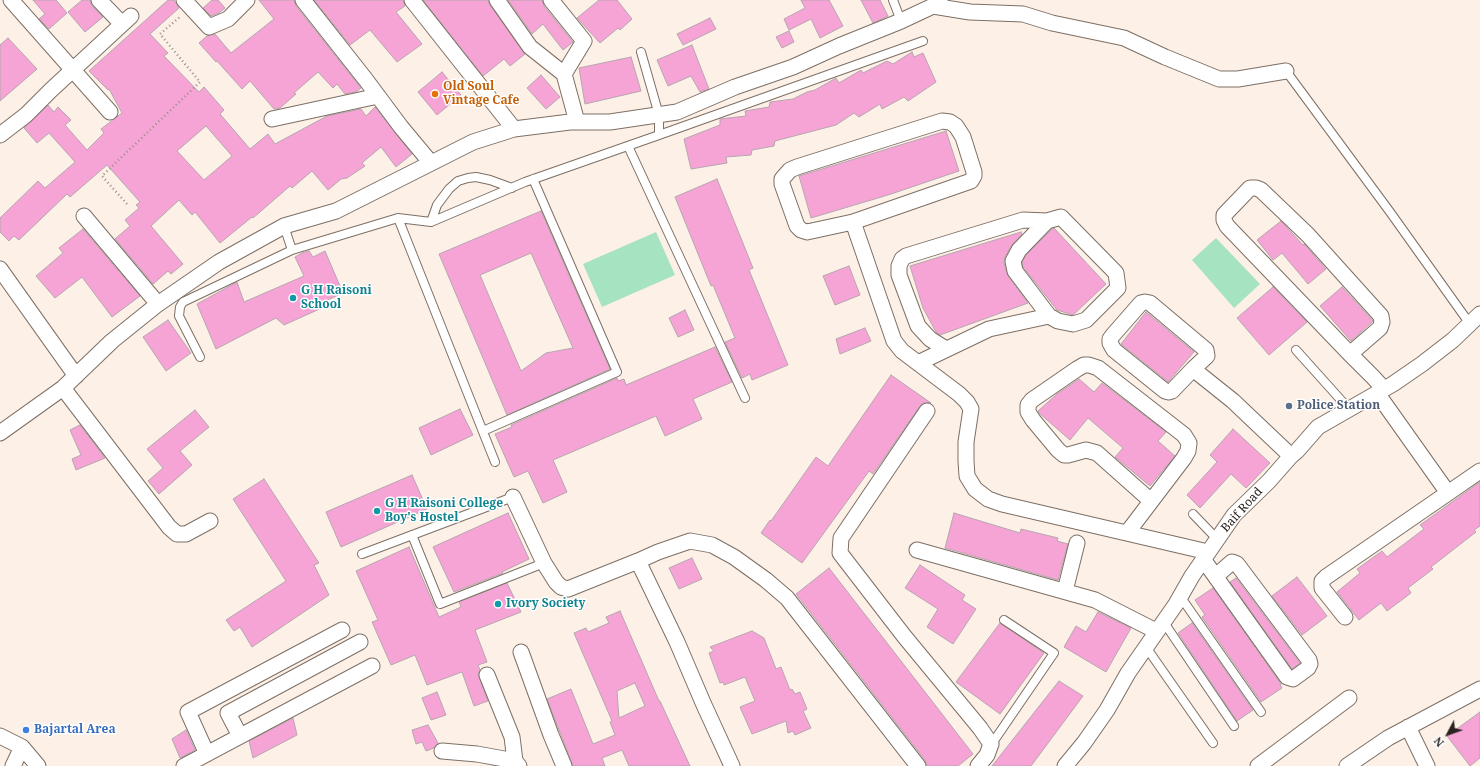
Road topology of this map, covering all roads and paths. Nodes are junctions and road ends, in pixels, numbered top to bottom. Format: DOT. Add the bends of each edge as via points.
graph roads {
  1 [pos="12,0"];
  2 [pos="99,0"];
  3 [pos="247,0"];
  4 [pos="302,0"];
  5 [pos="412,0"];
  6 [pos="497,0"];
  7 [pos="552,0"];
  8 [pos="893,0"];
  9 [pos="936,3"];
  10 [pos="187,4"];
  11 [pos="901,21"];
  12 [pos="923,41"];
  13 [pos="641,52"];
  14 [pos="73,70"];
  15 [pos="1286,71"];
  16 [pos="564,74"];
  17 [pos="378,96"];
  18 [pos="110,112"];
  19 [pos="659,115"];
  20 [pos="272,119"];
  21 [pos="578,122"];
  22 [pos="514,129"];
  23 [pos="0,135"];
  24 [pos="659,135"];
  25 [pos="628,146"];
  26 [pos="431,163"];
  27 [pos="533,180"];
  28 [pos="512,188"];
  29 [pos="127,204"];
  30 [pos="84,216"];
  31 [pos="398,218"];
  32 [pos="1047,220"];
  33 [pos="431,222"];
  34 [pos="853,222"];
  35 [pos="284,226"];
  36 [pos="292,250"];
  37 [pos="0,269"];
  38 [pos="158,304"];
  39 [pos="1049,316"];
  40 [pos="1477,319"];
  41 [pos="946,349"];
  42 [pos="1296,350"];
  43 [pos="1350,354"];
  44 [pos="200,357"];
  45 [pos="918,363"];
  46 [pos="1193,369"];
  47 [pos="76,376"];
  48 [pos="63,388"];
  49 [pos="1380,391"];
  50 [pos="745,398"];
  51 [pos="1349,409"];
  52 [pos="927,411"];
  53 [pos="483,431"];
  54 [pos="0,433"];
  55 [pos="1290,456"];
  56 [pos="495,462"];
  57 [pos="1480,471"];
  58 [pos="1448,493"];
  59 [pos="513,497"];
  60 [pos="1151,501"];
  61 [pos="1193,514"];
  62 [pos="210,521"];
  63 [pos="1127,533"];
  64 [pos="412,535"];
  65 [pos="1217,539"];
  66 [pos="1077,543"];
  67 [pos="917,550"];
  68 [pos="362,554"];
  69 [pos="1206,556"];
  70 [pos="638,561"];
  71 [pos="544,563"];
  72 [pos="1216,576"];
  73 [pos="1065,591"];
  74 [pos="1180,596"];
  75 [pos="1345,617"];
  76 [pos="1004,620"];
  77 [pos="1160,626"];
  78 [pos="342,630"];
  79 [pos="360,642"];
  80 [pos="1146,647"];
  81 [pos="521,652"];
  82 [pos="372,666"];
  83 [pos="488,675"];
  84 [pos="1480,689"];
  85 [pos="1349,698"];
  86 [pos="1260,712"];
  87 [pos="1234,726"];
  88 [pos="1408,727"];
  89 [pos="0,736"];
  90 [pos="240,736"];
  91 [pos="1213,743"];
  92 [pos="991,745"];
  93 [pos="22,747"];
  94 [pos="442,751"];
  95 [pos="207,754"];
  96 [pos="517,764"];
  97 [pos="1356,764"];
  98 [pos="13,766"];
  99 [pos="38,766"];
  100 [pos="184,766"];
  101 [pos="564,766"];
  102 [pos="732,766"];
  103 [pos="918,766"];
  104 [pos="978,766"];
  105 [pos="1065,766"];
  106 [pos="1258,766"];
  107 [pos="1427,766"];
  1 -- 14 [label="street"];
  2 -- 14 [label="street" via="127,20"];
  3 -- 10 [label="street" via="228,19 209,27"];
  4 -- 17 [label="street"];
  5 -- 22 [label="street"];
  6 -- 16 [label="street" via="530,47"];
  7 -- 16 [label="street" via="584,41"];
  8 -- 11 [label="lane"];
  9 -- 11 [label="street"];
  9 -- 15 [label="street" via="970,12 1023,14 1052,23 1124,38 1219,79 1238,79"];
  10 -- 29 [label="path" via="160,34 200,82 102,176"];
  11 -- 19 [label="street" via="793,67 735,87 677,112"];
  12 -- 24 [label="lane"];
  13 -- 19 [label="lane"];
  14 -- 18 [label="street"];
  14 -- 23 [label="street" via="26,115"];
  15 -- 40 [label="lane" via="1390,212"];
  16 -- 21 [label="street"];
  17 -- 20 [label="street"];
  17 -- 26 [label="street"];
  19 -- 21 [label="street" via="610,122"];
  19 -- 24 [label="lane"];
  21 -- 22 [label="street"];
  22 -- 26 [label="street" via="473,142"];
  24 -- 25 [label="lane"];
  25 -- 27 [label="lane"];
  25 -- 50 [label="lane"];
  26 -- 35 [label="street" via="336,211"];
  27 -- 28 [label="lane"];
  27 -- 53 [label="lane" via="617,372"];
  28 -- 33 [label="lane"];
  28 -- 33 [label="lane" via="476,177 458,181 437,205"];
  30 -- 38 [label="street"];
  31 -- 33 [label="lane"];
  31 -- 36 [label="lane"];
  31 -- 53 [label="lane"];
  32 -- 39 [label="street" via="1019,250 1013,261 1015,271"];
  32 -- 39 [label="street" via="1061,217 1116,273 1118,288 1086,320 1073,324"];
  32 -- 41 [label="street" via="1023,220 902,259 899,275 918,326 930,339"];
  34 -- 34 [label="street" via="808,232 801,230 797,226 782,179 790,170 797,167 942,121 956,126 963,136 974,172 971,181"];
  34 -- 45 [label="street" via="894,340 902,351"];
  35 -- 36 [label="lane"];
  35 -- 38 [label="street" via="220,262"];
  36 -- 44 [label="lane" via="183,302 179,316"];
  37 -- 47 [label="street"];
  38 -- 47 [label="street" via="112,340"];
  39 -- 41 [label="street" via="989,329"];
  40 -- 49 [label="street, Baif Road" via="1422,364"];
  41 -- 45 [label="street"];
  42 -- 51 [label="lane"];
  43 -- 43 [label="street" via="1380,328 1381,316 1308,235 1261,190 1250,188 1224,215 1224,220"];
  43 -- 49 [label="street"];
  45 -- 63 [label="street" via="959,394 971,409 966,461 967,476 975,489 988,499 1002,504"];
  46 -- 46 [label="street" via="1207,356 1206,350 1150,303 1141,303 1110,339 1114,350 1165,391 1172,391"];
  46 -- 55 [label="street" via="1233,401"];
  47 -- 48 [label="street"];
  48 -- 54 [label="street"];
  48 -- 62 [label="street" via="169,527 177,534 186,534"];
  49 -- 51 [label="street, Baif Road"];
  49 -- 58 [label="street"];
  51 -- 55 [label="street, Baif Road" via="1318,427"];
  52 -- 92 [label="street" via="842,538 840,553"];
  53 -- 56 [label="lane"];
  55 -- 65 [label="street, Baif Road" via="1234,515"];
  57 -- 58 [label="street"];
  58 -- 75 [label="street" via="1326,576 1322,581 1322,588"];
  59 -- 64 [label="lane"];
  59 -- 71 [label="street"];
  60 -- 60 [label="street" via="1188,451 1189,443 1184,435 1098,368 1088,365 1077,369 1032,400 1028,405 1032,420 1058,450 1064,455 1086,450 1097,453"];
  60 -- 63 [label="street"];
  61 -- 65 [label="lane"];
  63 -- 69 [label="street"];
  64 -- 68 [label="lane"];
  64 -- 71 [label="lane" via="440,604"];
  65 -- 69 [label="street, Baif Road"];
  66 -- 73 [label="street"];
  67 -- 73 [label="street"];
  69 -- 72 [label="street"];
  69 -- 74 [label="street, Baif Road"];
  70 -- 71 [label="street" via="568,589 556,582"];
  70 -- 102 [label="street"];
  70 -- 103 [label="street" via="690,541 712,545 741,562 787,598"];
  72 -- 72 [label="street" via="1232,562 1237,564 1309,660 1308,668 1293,679 1287,677"];
  73 -- 77 [label="street"];
  74 -- 77 [label="street, Baif Road"];
  74 -- 86 [label="lane"];
  76 -- 92 [label="lane" via="1054,653"];
  77 -- 80 [label="street, Baif Road"];
  77 -- 87 [label="lane"];
  78 -- 95 [label="street" via="188,712"];
  79 -- 90 [label="street" via="228,713"];
  80 -- 91 [label="lane"];
  80 -- 105 [label="street, Baif Road" via="1107,710"];
  81 -- 101 [label="street"];
  82 -- 90 [label="street"];
  83 -- 96 [label="street" via="512,737"];
  84 -- 88 [label="street"];
  85 -- 106 [label="street"];
  88 -- 97 [label="street" via="1388,738"];
  88 -- 107 [label="street"];
  89 -- 93 [label="street"];
  90 -- 95 [label="street"];
  92 -- 104 [label="street"];
  93 -- 98 [label="street"];
  93 -- 99 [label="street"];
  94 -- 96 [label="street" via="477,754"];
  95 -- 100 [label="street"];
}
